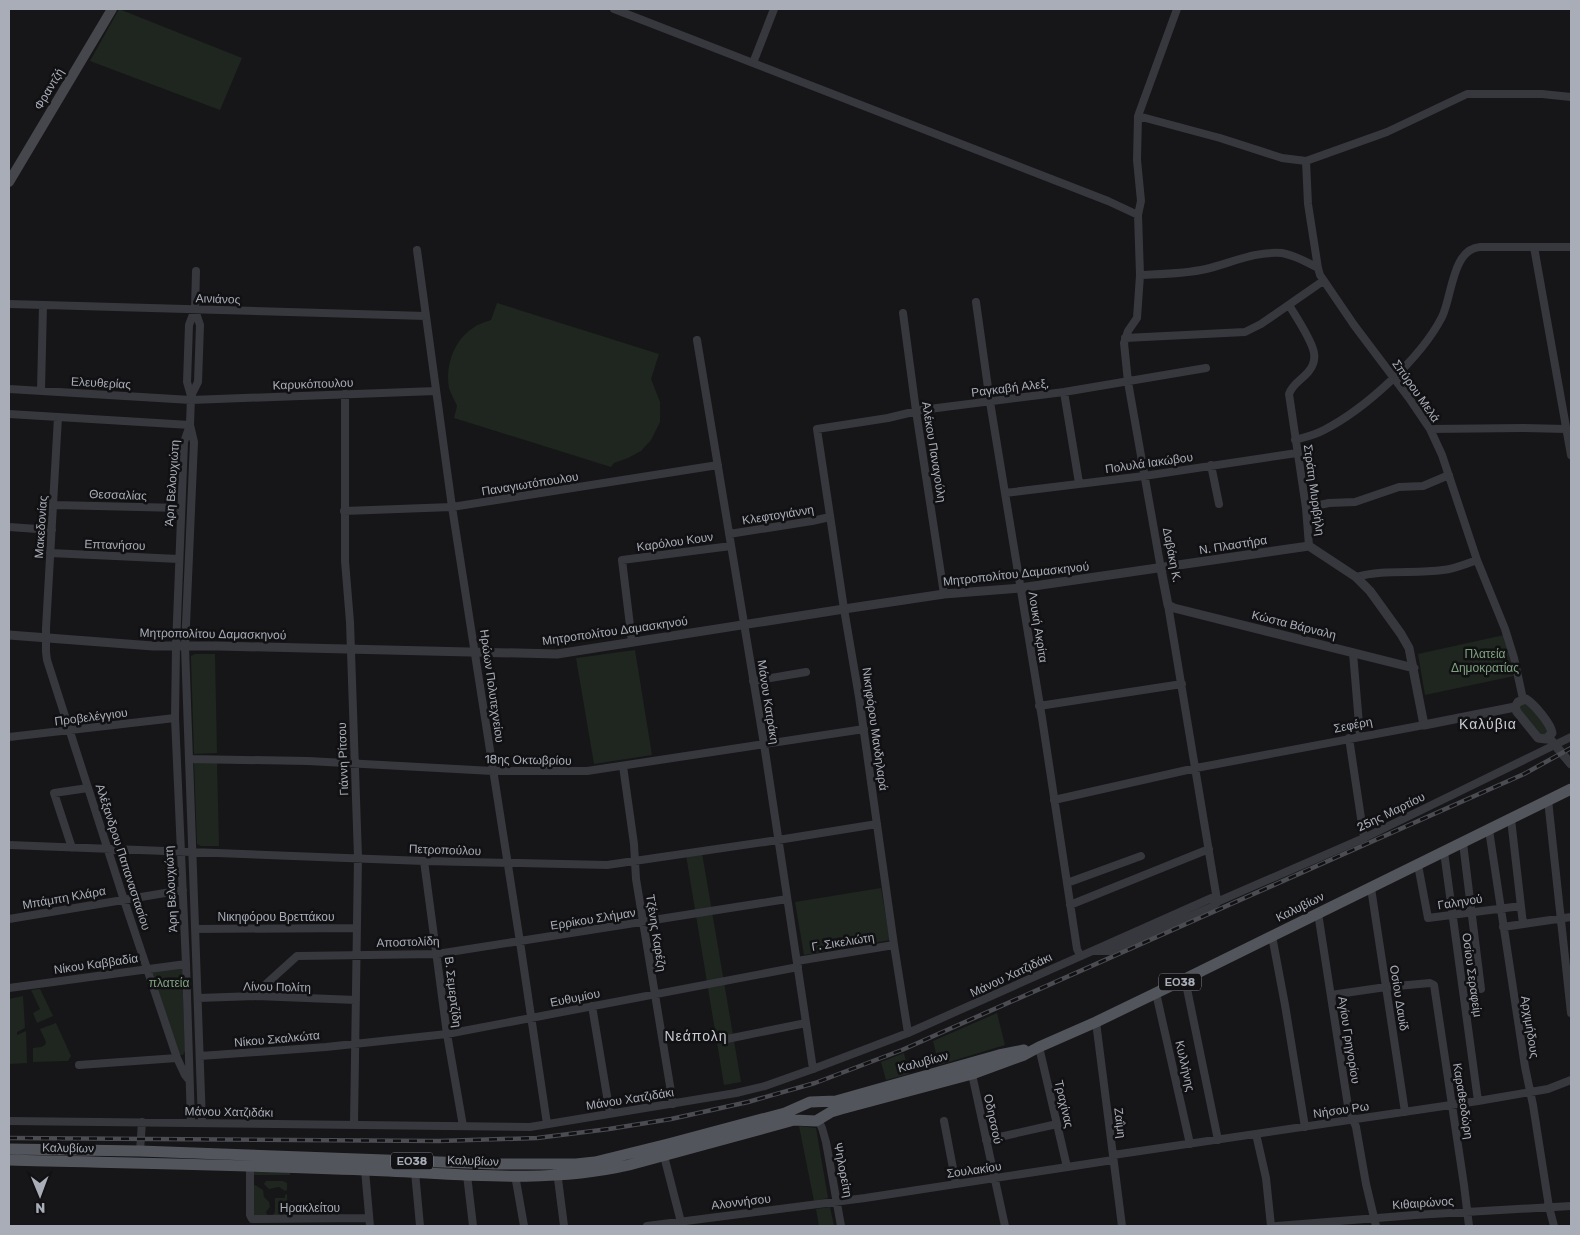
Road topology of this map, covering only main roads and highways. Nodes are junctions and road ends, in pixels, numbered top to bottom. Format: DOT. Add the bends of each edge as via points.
graph roads {
  1 [pos="112,9"];
  2 [pos="9,182"];
  3 [pos="1571,789"];
  4 [pos="1039,1047"];
  5 [pos="811,1102"];
  6 [pos="816,1120"];
  7 [pos="9,1149"];
  8 [pos="9,1160"];
  9 [pos="557,1170"];
  1 -- 2 [label="main road, Φραντζή"];
  3 -- 4 [label="main road, Καλυβίων / ΕΟ38" via="1185,979"];
  4 -- 5 [label="main road, Καλυβίων / ΕΟ38" via="836,1100"];
  4 -- 6 [label="main road, Καλυβίων / ΕΟ38" via="1007,1063 841,1109"];
  5 -- 6 [label="main road" via="823,1108 823,1114"];
  5 -- 6 [label="main road" via="803,1113 805,1117"];
  5 -- 9 [label="main road, Καλυβίων / ΕΟ38" via="638,1152"];
  6 -- 9 [label="main road, Καλυβίων / ΕΟ38" via="791,1121 608,1170 579,1174"];
  7 -- 9 [label="main road, Καλυβίων / ΕΟ38" via="494,1164"];
  8 -- 9 [label="main road, Καλυβίων / ΕΟ38" via="516,1176"];
}
